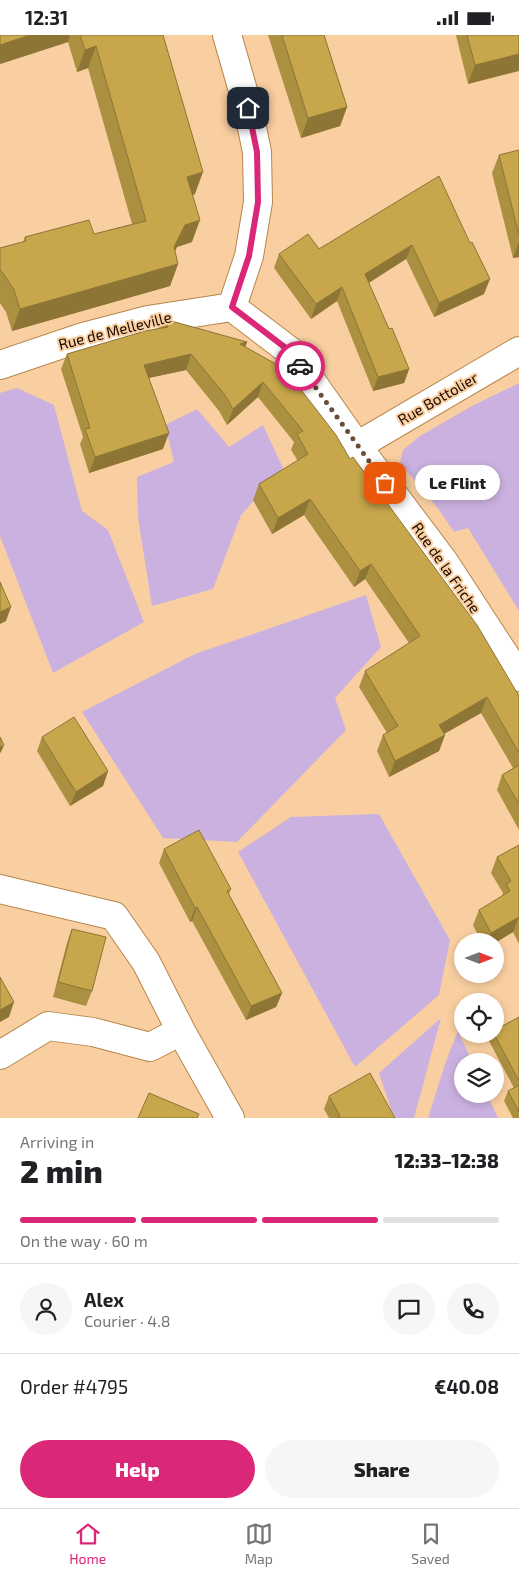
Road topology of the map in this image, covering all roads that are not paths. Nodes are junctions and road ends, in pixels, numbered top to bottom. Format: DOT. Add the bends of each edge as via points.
graph roads {
  1 [pos="227,35"];
  2 [pos="232,307"];
  3 [pos="519,351"];
  4 [pos="0,365"];
  5 [pos="357,446"];
  6 [pos="519,677"];
  7 [pos="0,889"];
  8 [pos="181,1031"];
  9 [pos="0,1055"];
  10 [pos="230,1118"];
  1 -- 2 [label="street" via="257,152 258,202 249,256"];
  2 -- 4 [label="street, Rue de Melleville" via="148,320 83,337"];
  2 -- 5 [label="street, Rue de la Friche" via="291,352"];
  3 -- 5 [label="street, Rue Bottolier"];
  5 -- 6 [label="street, Rue de la Friche" via="444,562"];
  7 -- 8 [label="street" via="114,916 146,962"];
  8 -- 9 [label="street" via="150,1047 93,1032 48,1026"];
  8 -- 10 [label="street"];
}
